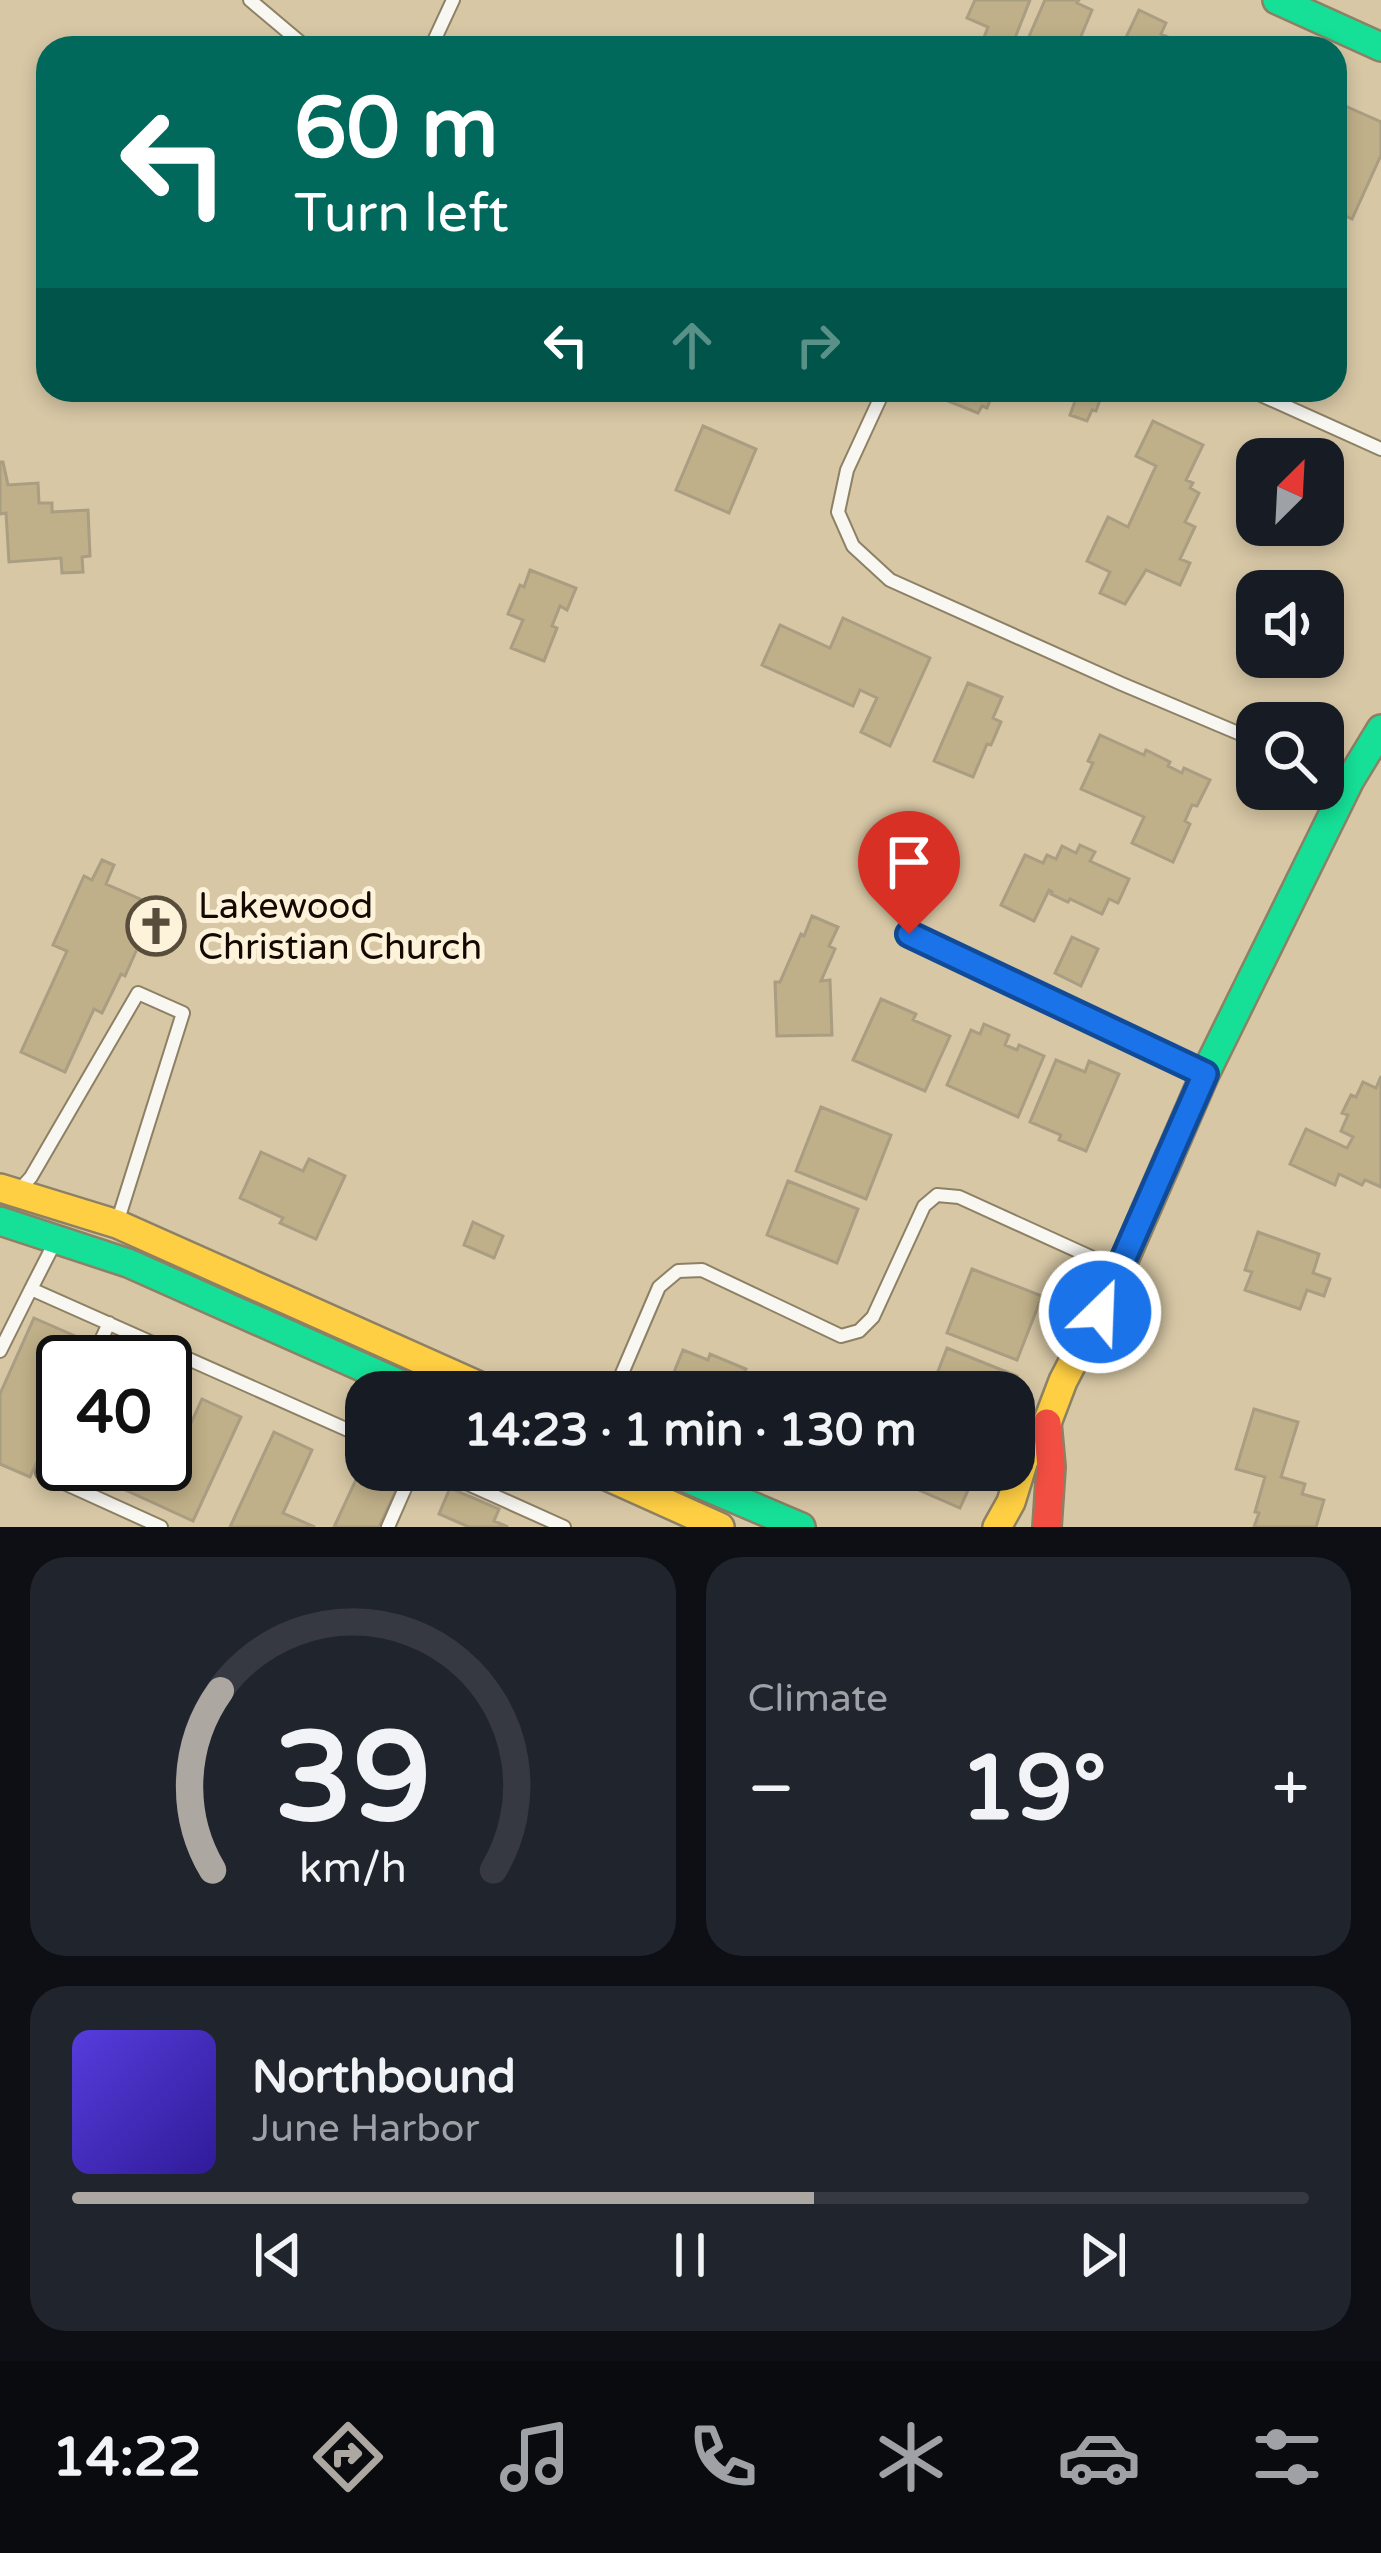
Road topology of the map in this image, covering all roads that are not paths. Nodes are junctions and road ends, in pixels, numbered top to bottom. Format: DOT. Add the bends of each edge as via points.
graph roads {
  1 [pos="250,0"];
  2 [pos="453,0"];
  3 [pos="1277,0"];
  4 [pos="293,36"];
  5 [pos="437,36"];
  6 [pos="1381,47"];
  7 [pos="878,402"];
  8 [pos="1277,402"];
  9 [pos="1381,449"];
  10 [pos="1381,729"];
  11 [pos="1236,732"];
  12 [pos="909,934"];
  13 [pos="1205,1074"];
  14 [pos="8,1191"];
  15 [pos="0,1221"];
  16 [pos="117,1224"];
  17 [pos="56,1239"];
  18 [pos="1118,1270"];
  19 [pos="31,1288"];
  20 [pos="109,1323"];
  21 [pos="104,1335"];
  22 [pos="0,1351"];
  23 [pos="371,1371"];
  24 [pos="446,1371"];
  25 [pos="623,1371"];
  26 [pos="1047,1423"];
  27 [pos="345,1429"];
  28 [pos="81,1491"];
  29 [pos="404,1491"];
  30 [pos="484,1491"];
  31 [pos="630,1491"];
  32 [pos="716,1491"];
  33 [pos="714,1526"];
  34 [pos="160,1527"];
  35 [pos="388,1527"];
  36 [pos="564,1527"];
  37 [pos="801,1527"];
  38 [pos="997,1527"];
  39 [pos="1047,1527"];
  1 -- 4 [label="lane"];
  2 -- 5 [label="lane"];
  3 -- 6 [label="main road"];
  7 -- 11 [label="lane" via="847,470 838,512 853,546 890,580"];
  8 -- 9 [label="lane"];
  10 -- 13 [label="main road" via="1344,777"];
  12 -- 13 [label="lane"];
  13 -- 18 [label="main road"];
  14 -- 16 [label="main road"];
  14 -- 16 [label="lane" via="31,1177 139,993 184,1012"];
  15 -- 17 [label="main road"];
  16 -- 24 [label="main road"];
  17 -- 19 [label="lane"];
  17 -- 23 [label="main road"];
  18 -- 25 [label="lane" via="959,1197 937,1195 859,1331 842,1336 702,1270 678,1271 659,1287"];
  18 -- 26 [label="main road"];
  19 -- 20 [label="lane"];
  19 -- 22 [label="lane"];
  20 -- 21 [label="lane"];
  20 -- 27 [label="lane"];
  26 -- 38 [label="main road"];
  26 -- 39 [label="main road"];
  28 -- 34 [label="lane"];
  29 -- 35 [label="lane"];
  30 -- 36 [label="lane"];
  31 -- 33 [label="main road"];
  32 -- 37 [label="main road"];
}
